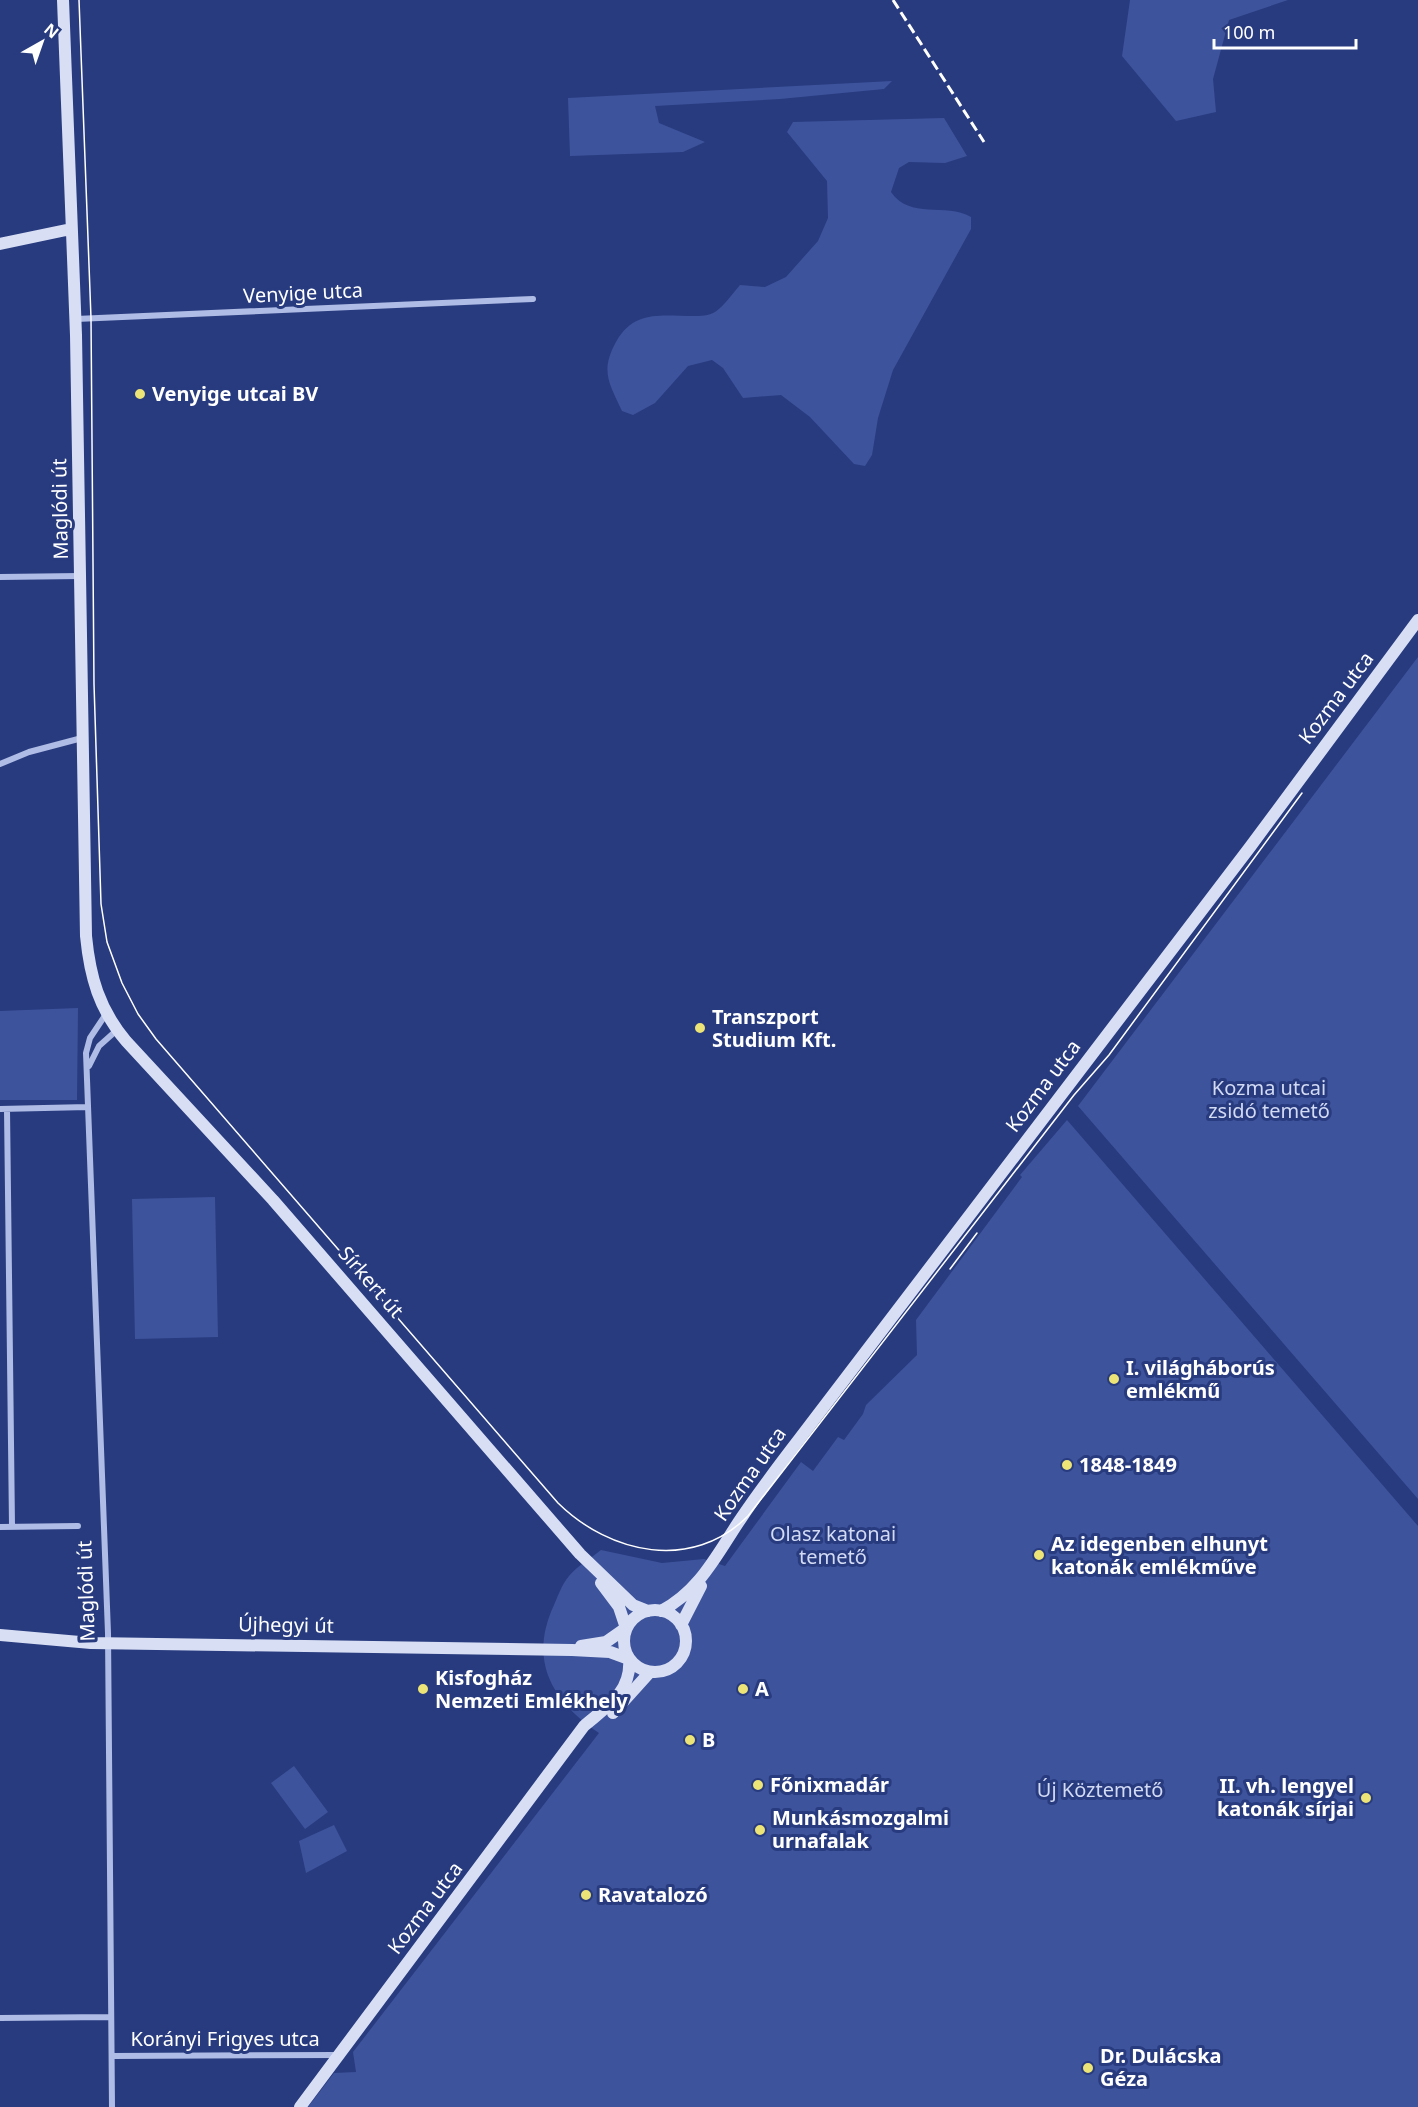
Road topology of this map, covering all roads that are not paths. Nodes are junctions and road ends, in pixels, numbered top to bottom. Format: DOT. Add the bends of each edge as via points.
graph roads {
  1 [pos="63,0"];
  2 [pos="71,229"];
  3 [pos="0,244"];
  4 [pos="534,299"];
  5 [pos="75,319"];
  6 [pos="81,576"];
  7 [pos="0,577"];
  8 [pos="1418,620"];
  9 [pos="84,738"];
  10 [pos="0,764"];
  11 [pos="106,1014"];
  12 [pos="117,1030"];
  13 [pos="88,1073"];
  14 [pos="88,1107"];
  15 [pos="3,1109"];
  16 [pos="12,1526"];
  17 [pos="78,1526"];
  18 [pos="0,1527"];
  19 [pos="590,1564"];
  20 [pos="703,1577"];
  21 [pos="648,1611"];
  22 [pos="661,1611"];
  23 [pos="681,1625"];
  24 [pos="626,1628"];
  25 [pos="0,1635"];
  26 [pos="108,1643"];
  27 [pos="572,1650"];
  28 [pos="629,1659"];
  29 [pos="650,1672"];
  30 [pos="581,1732"];
  31 [pos="110,2017"];
  32 [pos="0,2018"];
  33 [pos="338,2055"];
  34 [pos="112,2056"];
  35 [pos="112,2107"];
  36 [pos="300,2107"];
  1 -- 2 [label="street, Maglódi út"];
  2 -- 3 [label="street"];
  2 -- 5 [label="street, Maglódi út"];
  4 -- 5 [label="street, Venyige utca"];
  5 -- 6 [label="street, Maglódi út"];
  6 -- 7 [label="street"];
  6 -- 9 [label="street, Maglódi út"];
  8 -- 20 [label="street, Kozma utca" via="800,1438 741,1517"];
  9 -- 10 [label="street" via="48,746"];
  9 -- 11 [label="street, Maglódi út" via="87,936 93,980"];
  11 -- 12 [label="street, Maglódi út"];
  11 -- 13 [label="street, Maglódi út" via="87,1045"];
  12 -- 13 [label="street, Maglódi út" via="94,1052"];
  12 -- 19 [label="street, Sírkert út" via="273,1200"];
  13 -- 14 [label="street, Maglódi út"];
  14 -- 15 [label="street"];
  14 -- 26 [label="street, Maglódi út"];
  15 -- 16 [label="street"];
  16 -- 17 [label="street"];
  16 -- 18 [label="street"];
  19 -- 21 [label="street, Sírkert út" via="633,1605"];
  19 -- 24 [label="street, Sírkert út" via="619,1607"];
  20 -- 22 [label="street, Kozma utca" via="677,1602"];
  20 -- 23 [label="street, Kozma utca"];
  21 -- 22 [label="street"];
  21 -- 24 [label="street" via="636,1616"];
  22 -- 23 [label="street" via="676,1617"];
  23 -- 29 [label="street, Kozma utca" via="686,1645 680,1659 668,1670"];
  24 -- 27 [label="street, Újhegyi út" via="606,1642"];
  24 -- 28 [label="street, Kozma utca" via="623,1647"];
  25 -- 26 [label="street, Újhegyi út"];
  26 -- 27 [label="street, Újhegyi út"];
  26 -- 31 [label="street, Maglódi út"];
  27 -- 28 [label="street, Újhegyi út" via="610,1652"];
  28 -- 29 [label="street"];
  28 -- 30 [label="street, Kozma utca" via="628,1678 622,1691"];
  29 -- 30 [label="street, Kozma utca" via="613,1713"];
  30 -- 33 [label="street, Kozma utca"];
  31 -- 32 [label="street"];
  31 -- 34 [label="street, Maglódi út"];
  33 -- 34 [label="street, Korányi Frigyes utca"];
  33 -- 36 [label="street, Kozma utca"];
  34 -- 35 [label="street, Maglódi út"];
}
